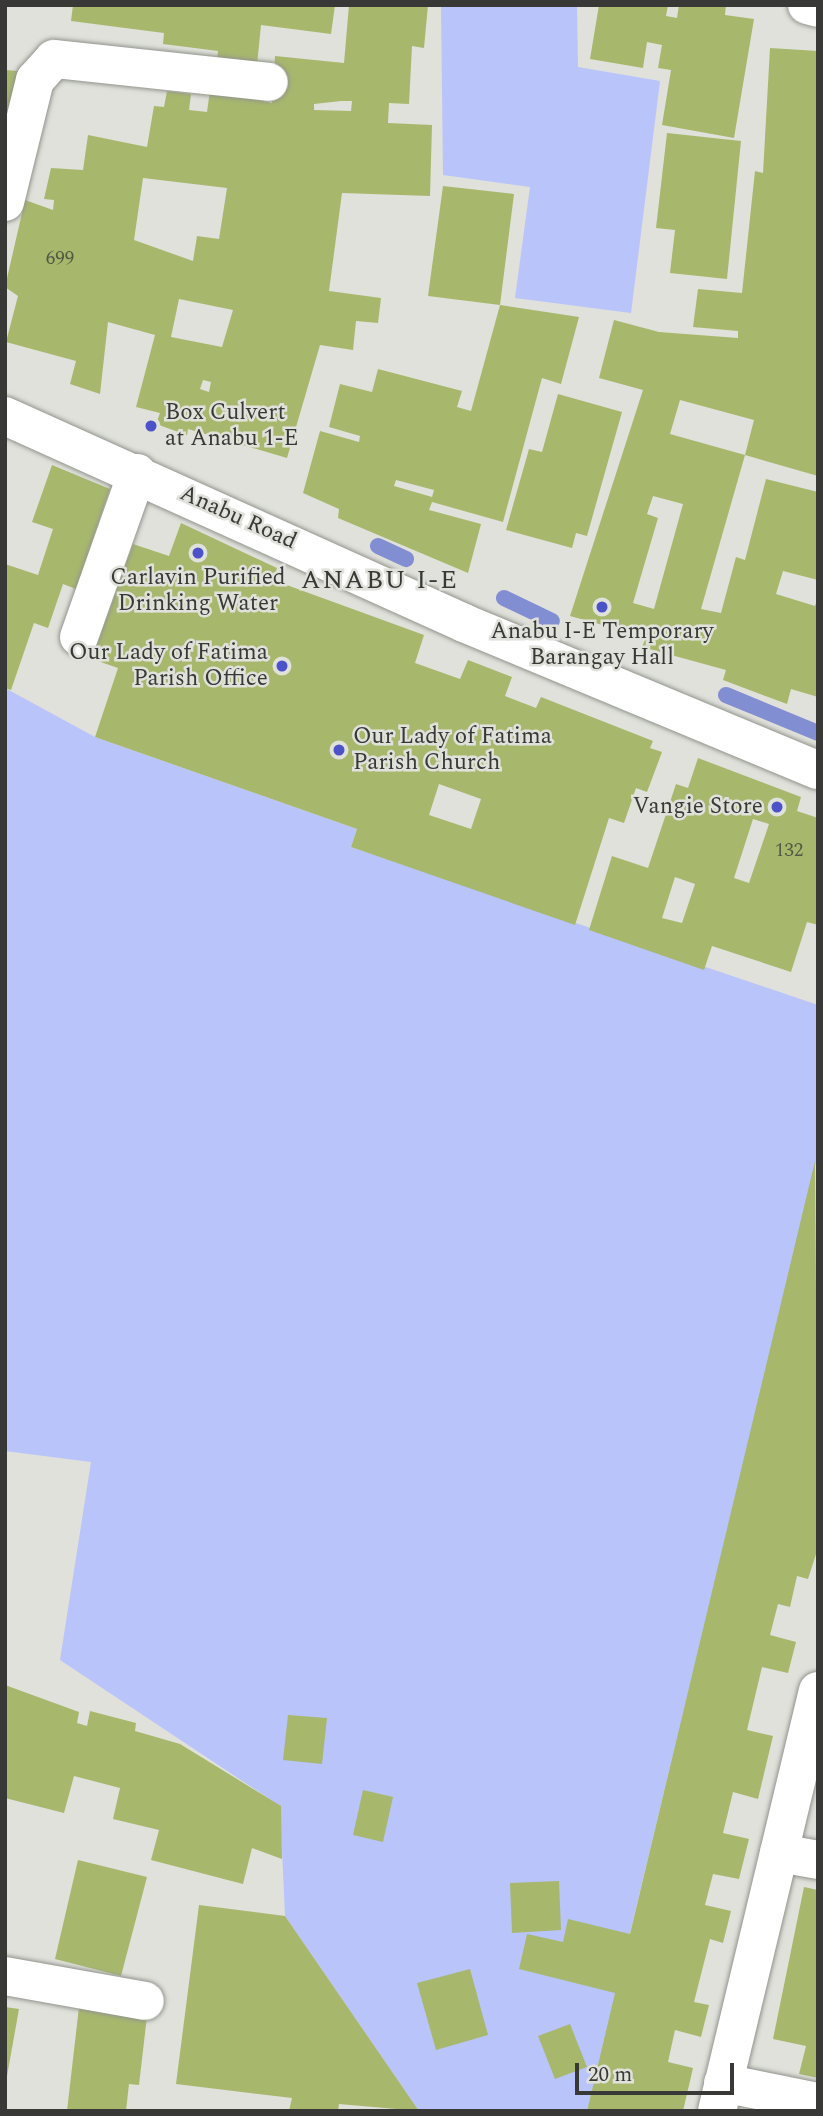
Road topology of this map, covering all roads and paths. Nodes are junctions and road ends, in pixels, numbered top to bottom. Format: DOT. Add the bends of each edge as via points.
graph roads {
  1 [pos="807,5"];
  2 [pos="818,8"];
  3 [pos="270,82"];
  4 [pos="5,202"];
  5 [pos="5,416"];
  6 [pos="137,473"];
  7 [pos="79,637"];
  8 [pos="818,769"];
  9 [pos="818,1691"];
  10 [pos="779,1853"];
  11 [pos="818,1860"];
  12 [pos="5,1976"];
  13 [pos="145,2001"];
  14 [pos="720,2097"];
  15 [pos="818,2102"];
  1 -- 2 [label="street"];
  3 -- 4 [label="street" via="54,59 35,80"];
  5 -- 6 [label="street, Anabu Road"];
  6 -- 7 [label="street"];
  6 -- 8 [label="street, Anabu Road" via="464,622"];
  9 -- 10 [label="street"];
  10 -- 11 [label="street"];
  10 -- 14 [label="street"];
  12 -- 13 [label="street"];
  14 -- 15 [label="street"];
}
